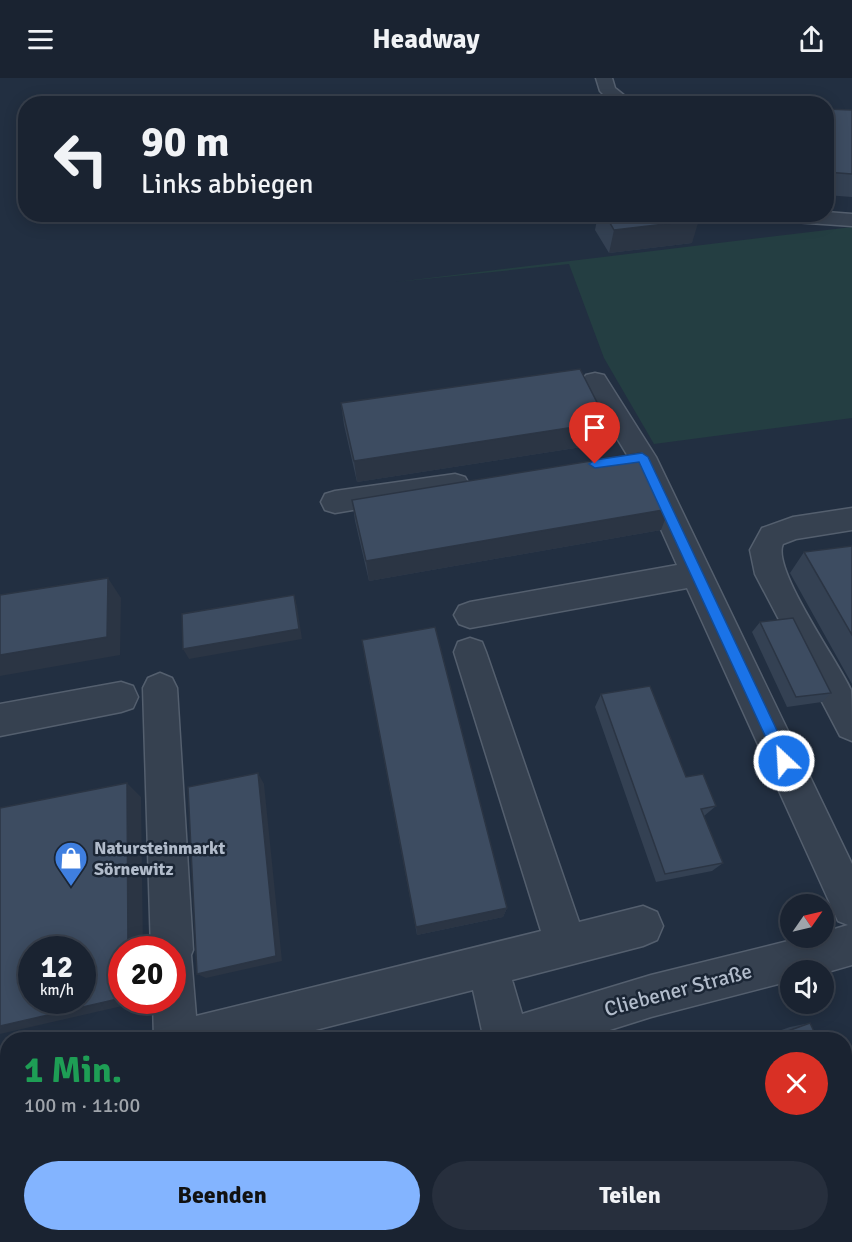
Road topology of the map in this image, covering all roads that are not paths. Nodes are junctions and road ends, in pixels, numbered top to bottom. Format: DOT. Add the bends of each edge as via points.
graph roads {
  1 [pos="604,78"];
  2 [pos="614,96"];
  3 [pos="834,219"];
  4 [pos="852,220"];
  5 [pos="595,381"];
  6 [pos="477,481"];
  7 [pos="335,502"];
  8 [pos="852,519"];
  9 [pos="696,574"];
  10 [pos="470,615"];
  11 [pos="470,652"];
  12 [pos="160,688"];
  13 [pos="121,697"];
  14 [pos="0,720"];
  15 [pos="852,725"];
  16 [pos="852,907"];
  17 [pos="644,926"];
  18 [pos="171,936"];
  19 [pos="566,945"];
  20 [pos="852,945"];
  21 [pos="487,965"];
  22 [pos="175,1014"];
  23 [pos="176,1032"];
  24 [pos="220,1032"];
  25 [pos="504,1032"];
  26 [pos="530,1032"];
  1 -- 2 [label="street" via="605,88"];
  3 -- 4 [label="street"];
  5 -- 9 [label="street" via="631,459"];
  6 -- 7 [label="street"];
  8 -- 15 [label="street" via="793,528 772,536 765,550 770,574"];
  9 -- 10 [label="street"];
  9 -- 16 [label="street"];
  11 -- 19 [label="street"];
  12 -- 18 [label="street"];
  13 -- 14 [label="street"];
  17 -- 19 [label="street"];
  19 -- 21 [label="street"];
  20 -- 26 [label="street, Cliebener Straße" via="651,996"];
  21 -- 24 [label="street"];
  21 -- 25 [label="street"];
  22 -- 23 [label="street"];
}
